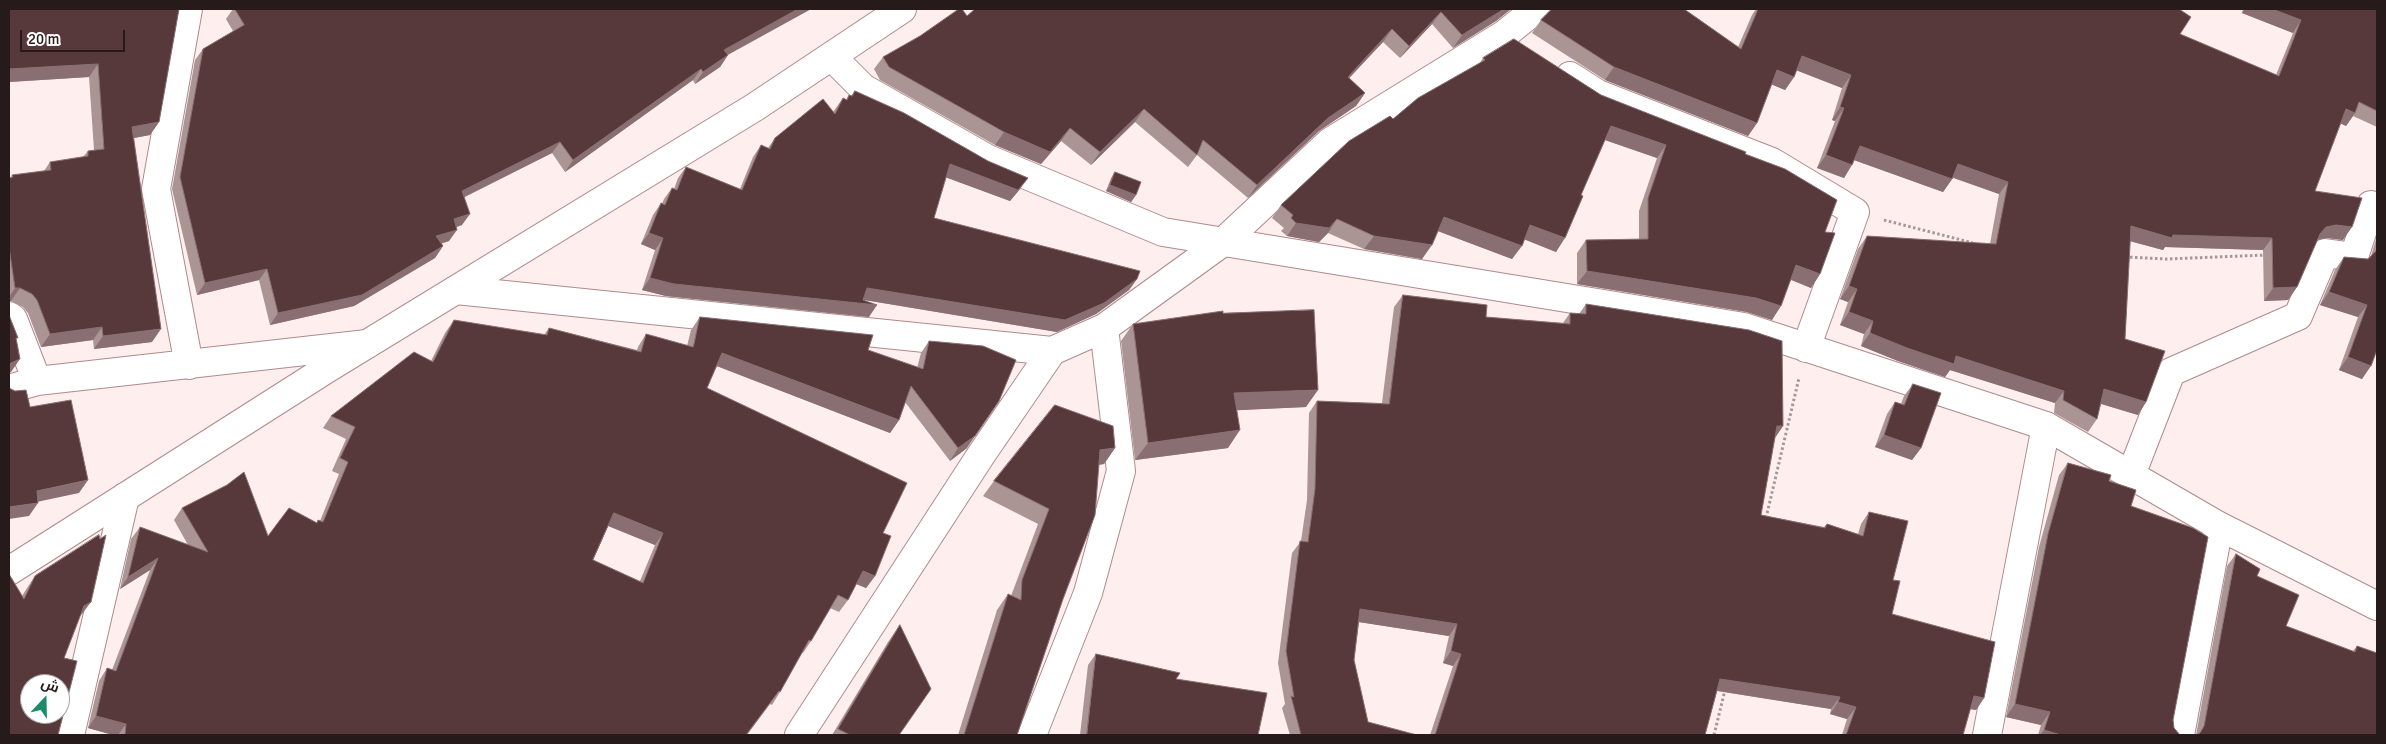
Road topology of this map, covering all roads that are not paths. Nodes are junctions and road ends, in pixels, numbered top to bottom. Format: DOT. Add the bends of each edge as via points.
graph roads {
  1 [pos="188,9"];
  2 [pos="902,9"];
  3 [pos="1536,9"];
  4 [pos="1506,34"];
  5 [pos="832,57"];
  6 [pos="2377,207"];
  7 [pos="1223,242"];
  8 [pos="456,290"];
  9 [pos="9,316"];
  10 [pos="1104,328"];
  11 [pos="367,344"];
  12 [pos="1806,348"];
  13 [pos="1052,351"];
  14 [pos="189,365"];
  15 [pos="37,381"];
  16 [pos="9,389"];
  17 [pos="2046,426"];
  18 [pos="2131,475"];
  19 [pos="125,497"];
  20 [pos="2219,526"];
  21 [pos="9,571"];
  22 [pos="2377,606"];
  23 [pos="70,735"];
  24 [pos="799,735"];
  25 [pos="1032,735"];
  26 [pos="1987,735"];
  27 [pos="2180,735"];
  1 -- 14 [label="street" via="156,189"];
  2 -- 5 [label="street"];
  3 -- 4 [label="street"];
  4 -- 7 [label="street" via="1330,142"];
  4 -- 12 [label="street" via="1598,94 1772,162 1855,212"];
  5 -- 7 [label="street" via="863,88 988,159 1163,232"];
  5 -- 8 [label="street"];
  6 -- 18 [label="street" via="2371,205 2354,257 2325,253 2298,316 2172,372"];
  7 -- 10 [label="street"];
  7 -- 12 [label="street" via="1744,327"];
  8 -- 11 [label="street"];
  8 -- 13 [label="street"];
  9 -- 15 [label="street"];
  10 -- 13 [label="street"];
  10 -- 25 [label="street" via="1121,471 1088,593"];
  11 -- 14 [label="street"];
  11 -- 19 [label="street"];
  12 -- 17 [label="street"];
  13 -- 24 [label="street"];
  14 -- 15 [label="street"];
  15 -- 16 [label="street"];
  17 -- 18 [label="street"];
  17 -- 26 [label="street"];
  18 -- 20 [label="street"];
  19 -- 21 [label="street"];
  19 -- 23 [label="street"];
  20 -- 22 [label="street"];
  20 -- 27 [label="street"];
}
